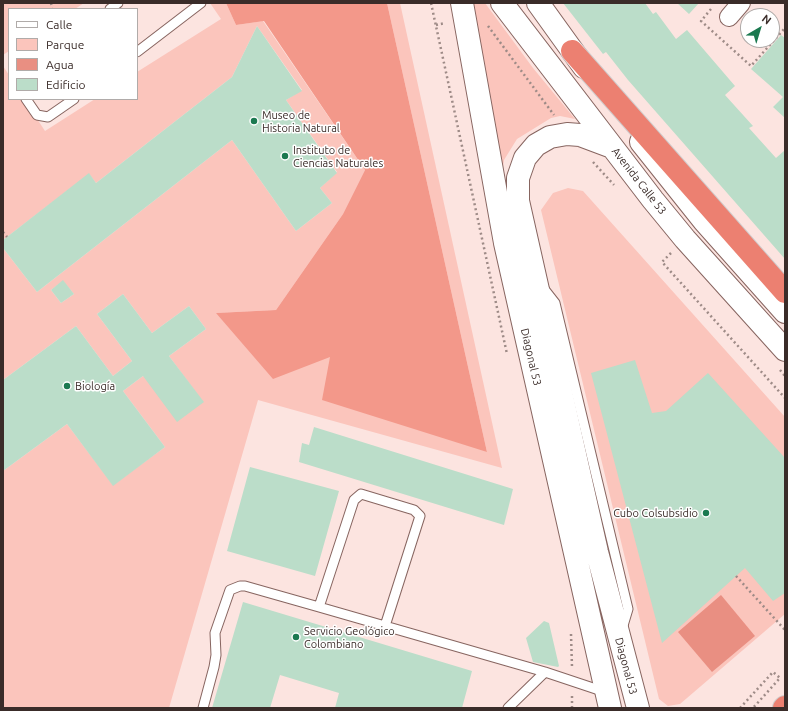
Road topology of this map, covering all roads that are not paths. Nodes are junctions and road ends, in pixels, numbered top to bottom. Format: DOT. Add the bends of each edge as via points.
graph roads {
  1 [pos="201,3"];
  2 [pos="462,3"];
  3 [pos="502,3"];
  4 [pos="538,3"];
  5 [pos="741,3"];
  6 [pos="729,17"];
  7 [pos="138,51"];
  8 [pos="572,51"];
  9 [pos="27,100"];
  10 [pos="73,100"];
  11 [pos="612,147"];
  12 [pos="785,292"];
  13 [pos="785,312"];
  14 [pos="785,350"];
  15 [pos="319,606"];
  16 [pos="385,626"];
  17 [pos="545,672"];
  18 [pos="609,700"];
  19 [pos="203,708"];
  20 [pos="508,708"];
  21 [pos="638,708"];
  1 -- 7 [label="lane"];
  2 -- 18 [label="street, Diagonal 53" via="505,243"];
  3 -- 11 [label="street, Avenida Calle 53"];
  4 -- 8 [label="street"];
  5 -- 6 [label="street"];
  8 -- 12 [label="highway"];
  8 -- 13 [label="street" via="657,164"];
  9 -- 10 [label="lane" via="37,115 48,117"];
  11 -- 14 [label="street, Avenida Calle 53" via="679,245"];
  11 -- 21 [label="street, Diagonal 53" via="580,135 567,134 550,137 536,145 525,158 518,178 518,201 535,277 561,360 605,550 619,640"];
  15 -- 16 [label="lane"];
  15 -- 16 [label="lane" via="354,500 357,496 365,494 414,510 420,516"];
  15 -- 19 [label="lane" via="245,586 230,590 215,633 216,655"];
  16 -- 17 [label="lane"];
  17 -- 18 [label="lane"];
  17 -- 20 [label="lane"];
}
